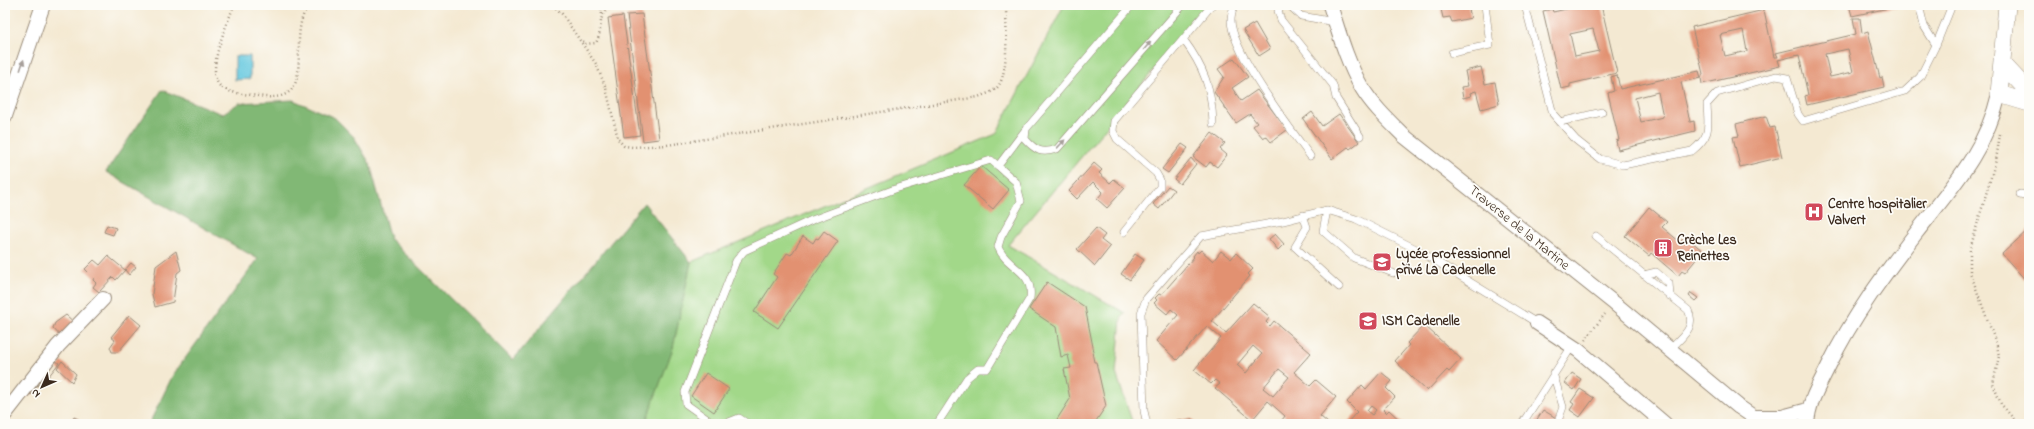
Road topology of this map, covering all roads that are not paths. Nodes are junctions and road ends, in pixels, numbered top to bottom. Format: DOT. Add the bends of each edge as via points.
graph roads {
  1 [pos="43,5"];
  2 [pos="1132,5"];
  3 [pos="1183,5"];
  4 [pos="1212,5"];
  5 [pos="1234,5"];
  6 [pos="1282,5"];
  7 [pos="1289,5"];
  8 [pos="1330,5"];
  9 [pos="1485,5"];
  10 [pos="1525,5"];
  11 [pos="1919,5"];
  12 [pos="1952,5"];
  13 [pos="2007,5"];
  14 [pos="1335,22"];
  15 [pos="1183,39"];
  16 [pos="1936,45"];
  17 [pos="1452,53"];
  18 [pos="2003,64"];
  19 [pos="2029,92"];
  20 [pos="1999,94"];
  21 [pos="2029,103"];
  22 [pos="1602,112"];
  23 [pos="5,116"];
  24 [pos="1560,122"];
  25 [pos="1213,124"];
  26 [pos="1026,129"];
  27 [pos="1360,136"];
  28 [pos="1310,156"];
  29 [pos="998,166"];
  30 [pos="2020,194"];
  31 [pos="2029,196"];
  32 [pos="1327,210"];
  33 [pos="1303,215"];
  34 [pos="1124,232"];
  35 [pos="1596,236"];
  36 [pos="1393,273"];
  37 [pos="1339,287"];
  38 [pos="103,299"];
  39 [pos="1537,323"];
  40 [pos="1575,348"];
  41 [pos="1670,350"];
  42 [pos="1553,373"];
  43 [pos="5,414"];
  44 [pos="1807,417"];
  45 [pos="1559,418"];
  46 [pos="1758,420"];
  47 [pos="714,424"];
  48 [pos="724,424"];
  49 [pos="748,424"];
  50 [pos="937,424"];
  51 [pos="1147,424"];
  52 [pos="1522,424"];
  53 [pos="1665,424"];
  23 -- 1 [label="street, one-way"];
  2 -- 26 [label="lane"];
  26 -- 3 [label="lane, one-way" via="1025,139 1034,148 1048,152 1057,149"];
  4 -- 15 [label="lane"];
  5 -- 28 [label="lane" via="1231,20 1234,35 1247,64"];
  6 -- 27 [label="lane" via="1278,11 1281,20 1333,85 1336,98"];
  7 -- 14 [label="lane" via="1301,16"];
  8 -- 14 [label="street, Traverse de la Martine"];
  9 -- 17 [label="lane" via="1490,45"];
  10 -- 24 [label="lane" via="1553,114"];
  11 -- 16 [label="lane" via="1924,26"];
  12 -- 16 [label="lane"];
  13 -- 18 [label="street"];
  14 -- 41 [label="street, Traverse de la Martine" via="1346,55 1362,88 1381,113 1411,141"];
  15 -- 25 [label="lane" via="1196,56 1210,88"];
  15 -- 34 [label="lane" via="1114,121 1113,131 1117,139 1156,173 1160,180 1160,187"];
  16 -- 24 [label="lane" via="1920,77 1905,91 1803,121 1798,114 1787,78 1776,76 1717,93 1707,104 1708,134 1692,151 1622,165 1600,159 1576,140"];
  18 -- 19 [label="street"];
  18 -- 20 [label="street"];
  20 -- 21 [label="street"];
  20 -- 44 [label="street" via="1994,117 1986,136 1969,165 1859,310 1839,345"];
  22 -- 24 [label="lane"];
  26 -- 29 [label="lane"];
  29 -- 47 [label="lane" via="991,160 895,189 812,220 744,251 736,261 685,392 686,404"];
  29 -- 50 [label="lane" via="1016,182 1020,201 998,247 1001,255 1026,278 1031,287 1030,298 987,369 978,369 967,378"];
  30 -- 31 [label="lane"];
  32 -- 33 [label="lane"];
  32 -- 36 [label="lane" via="1323,231 1354,258"];
  32 -- 39 [label="lane" via="1356,219 1416,249"];
  33 -- 37 [label="lane" via="1307,227 1295,247"];
  33 -- 51 [label="lane" via="1284,221 1201,236 1146,299 1141,319 1144,411"];
  35 -- 41 [label="lane" via="1644,275 1656,272 1669,283 1670,296 1688,310 1692,318 1691,326"];
  38 -- 43 [label="street" via="58,346"];
  39 -- 40 [label="street"];
  40 -- 42 [label="lane"];
  40 -- 53 [label="street"];
  41 -- 46 [label="street, Traverse de la Martine" via="1739,408"];
  42 -- 45 [label="lane" via="1563,407"];
  42 -- 52 [label="lane"];
  44 -- 46 [label="street, Traverse de la Martine"];
  48 -- 49 [label="lane" via="739,418"];
}
